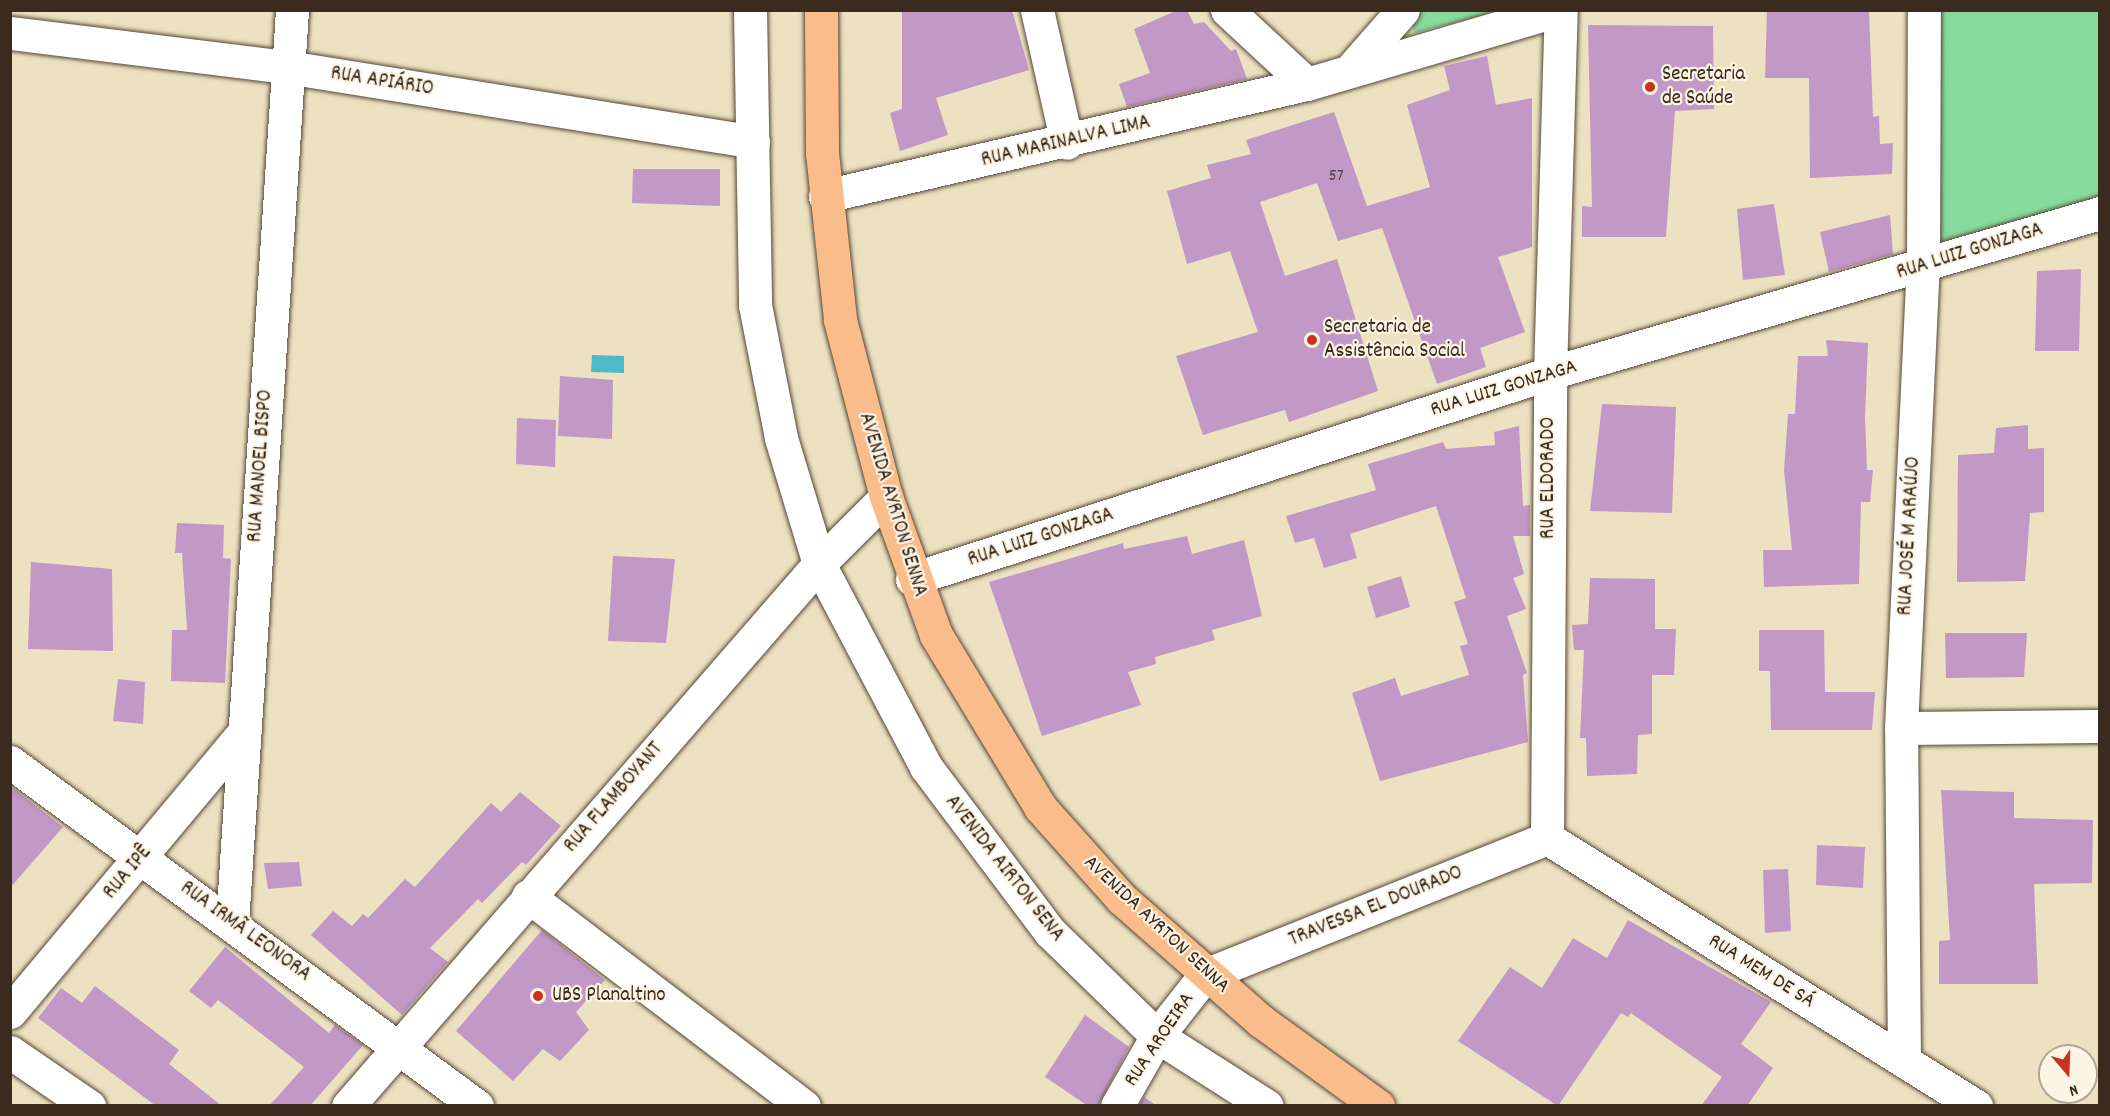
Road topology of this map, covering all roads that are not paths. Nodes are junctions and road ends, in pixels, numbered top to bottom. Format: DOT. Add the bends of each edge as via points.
graph roads {
  1 [pos="292,10"];
  2 [pos="750,10"];
  3 [pos="821,10"];
  4 [pos="1037,10"];
  5 [pos="1227,10"];
  6 [pos="1402,10"];
  7 [pos="1560,10"];
  8 [pos="1923,10"];
  9 [pos="11,32"];
  10 [pos="287,67"];
  11 [pos="1352,68"];
  12 [pos="1307,84"];
  13 [pos="753,142"];
  14 [pos="1067,143"];
  15 [pos="825,196"];
  16 [pos="2100,213"];
  17 [pos="1923,267"];
  18 [pos="1550,374"];
  19 [pos="886,497"];
  20 [pos="819,564"];
  21 [pos="912,579"];
  22 [pos="2100,726"];
  23 [pos="1901,728"];
  24 [pos="244,732"];
  25 [pos="10,762"];
  26 [pos="1547,838"];
  27 [pos="141,857"];
  28 [pos="528,896"];
  29 [pos="232,922"];
  30 [pos="1205,975"];
  31 [pos="10,1012"];
  32 [pos="1158,1036"];
  33 [pos="399,1043"];
  34 [pos="10,1052"];
  35 [pos="1904,1061"];
  36 [pos="770,1096"];
  37 [pos="88,1106"];
  38 [pos="348,1106"];
  39 [pos="477,1106"];
  40 [pos="804,1106"];
  41 [pos="1117,1106"];
  42 [pos="1267,1106"];
  43 [pos="1378,1106"];
  44 [pos="1976,1106"];
  1 -- 10 [label="street, RUA MANOEL BISPO"];
  2 -- 13 [label="street, AVENIDA AIRTON SENA"];
  3 -- 15 [label="highway, AVENIDA AYRTON SENNA"];
  4 -- 14 [label="street"];
  5 -- 12 [label="street"];
  6 -- 11 [label="street"];
  7 -- 11 [label="street, RUA MARINALVA LIMA"];
  7 -- 18 [label="street, RUA ELDORADO"];
  8 -- 17 [label="street, RUA JOSÉ M ARAÚJO"];
  9 -- 10 [label="street, RUA APIÁRIO"];
  10 -- 13 [label="street, RUA APIÁRIO"];
  10 -- 24 [label="street, RUA MANOEL BISPO"];
  11 -- 12 [label="street, RUA MARINALVA LIMA"];
  12 -- 14 [label="street, RUA MARINALVA LIMA"];
  13 -- 20 [label="street, AVENIDA AIRTON SENA" via="756,304 782,438"];
  14 -- 15 [label="street, RUA MARINALVA LIMA"];
  15 -- 19 [label="highway, AVENIDA AYRTON SENNA" via="844,340"];
  16 -- 17 [label="street, RUA LUIZ GONZAGA"];
  17 -- 18 [label="street, RUA LUIZ GONZAGA"];
  17 -- 23 [label="street, RUA JOSÉ M ARAÚJO"];
  18 -- 21 [label="street, RUA LUIZ GONZAGA"];
  18 -- 26 [label="street, RUA ELDORADO"];
  19 -- 20 [label="street, RUA FLAMBOYANT"];
  19 -- 21 [label="highway, AVENIDA AYRTON SENNA"];
  20 -- 28 [label="street, RUA FLAMBOYANT"];
  20 -- 32 [label="street, AVENIDA AIRTON SENA" via="926,767 970,830 1050,932"];
  21 -- 30 [label="highway, AVENIDA AYRTON SENNA" via="972,702 1040,807 1122,899"];
  22 -- 23 [label="street"];
  23 -- 35 [label="street, RUA JOSÉ M ARAÚJO"];
  24 -- 27 [label="street, RUA IPÊ"];
  24 -- 29 [label="street, RUA MANOEL BISPO"];
  25 -- 27 [label="street, RUA IRMÃ LEONORA"];
  26 -- 30 [label="street, TRAVESSA EL DOURADO"];
  26 -- 35 [label="street, RUA MEM DE SÁ"];
  27 -- 29 [label="street, RUA IRMÃ LEONORA"];
  27 -- 31 [label="street, RUA IPÊ"];
  28 -- 33 [label="street, RUA FLAMBOYANT"];
  28 -- 36 [label="street"];
  29 -- 33 [label="street, RUA IRMÃ LEONORA"];
  30 -- 32 [label="street, RUA AROEIRA"];
  30 -- 43 [label="highway, AVENIDA AYRTON SENNA"];
  32 -- 41 [label="street, RUA AROEIRA"];
  32 -- 42 [label="street, AVENIDA AIRTON SENA"];
  33 -- 38 [label="street, RUA FLAMBOYANT"];
  33 -- 39 [label="street, RUA IRMÃ LEONORA"];
  34 -- 37 [label="street"];
  35 -- 44 [label="street, RUA MEM DE SÁ"];
  36 -- 40 [label="street"];
}
